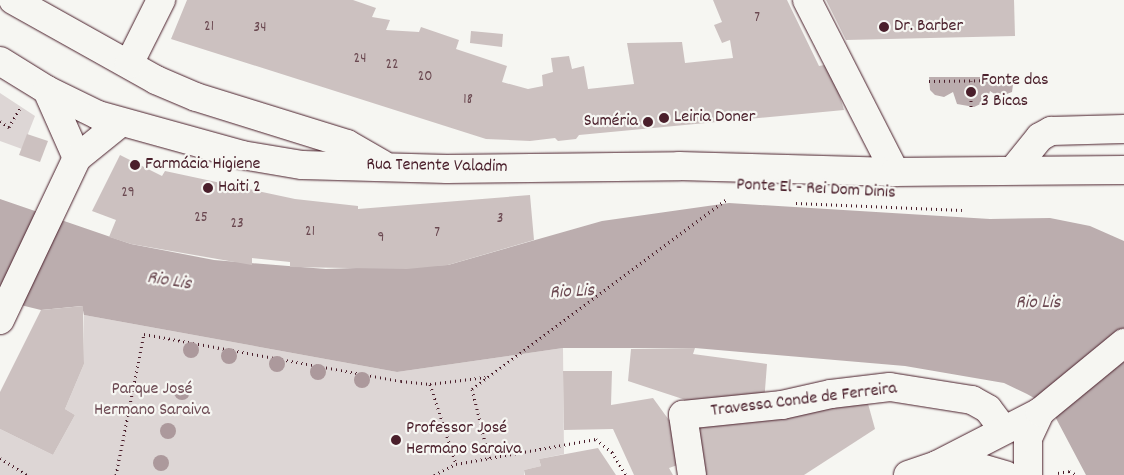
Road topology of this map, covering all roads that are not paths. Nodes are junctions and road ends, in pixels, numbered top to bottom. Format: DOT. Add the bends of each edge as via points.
graph roads {
  1 [pos="13,0"];
  2 [pos="161,0"];
  3 [pos="807,0"];
  4 [pos="0,60"];
  5 [pos="129,64"];
  6 [pos="36,96"];
  7 [pos="120,123"];
  8 [pos="1124,129"];
  9 [pos="77,158"];
  10 [pos="386,166"];
  11 [pos="1014,169"];
  12 [pos="1124,170"];
  13 [pos="895,172"];
  14 [pos="0,320"];
  15 [pos="1124,342"];
  16 [pos="1040,412"];
  17 [pos="1003,430"];
  18 [pos="937,465"];
  19 [pos="692,475"];
  20 [pos="908,475"];
  21 [pos="1006,475"];
  22 [pos="1028,475"];
  1 -- 5 [label="street"];
  2 -- 5 [label="street"];
  3 -- 13 [label="street"];
  4 -- 6 [label="street, Rua Tenente Valadim"];
  5 -- 10 [label="street" via="196,97 347,144"];
  6 -- 7 [label="street, Rua Tenente Valadim"];
  6 -- 9 [label="street"];
  7 -- 9 [label="street"];
  7 -- 10 [label="street, Rua Tenente Valadim" via="242,155 294,164"];
  8 -- 11 [label="street" via="1050,130 1040,137"];
  9 -- 14 [label="street"];
  10 -- 13 [label="street, Rua Tenente Valadim" via="447,169 679,166"];
  11 -- 12 [label="street, Rua Tenente Valadim"];
  11 -- 13 [label="street, Rua Tenente Valadim"];
  15 -- 16 [label="street"];
  16 -- 17 [label="street"];
  16 -- 22 [label="street" via="1028,438"];
  17 -- 18 [label="street"];
  17 -- 19 [label="street, Travessa Conde de Ferreira" via="988,409 972,400 890,387 831,394 782,405 683,415"];
  18 -- 20 [label="street"];
  18 -- 21 [label="street" via="974,466"];
}
